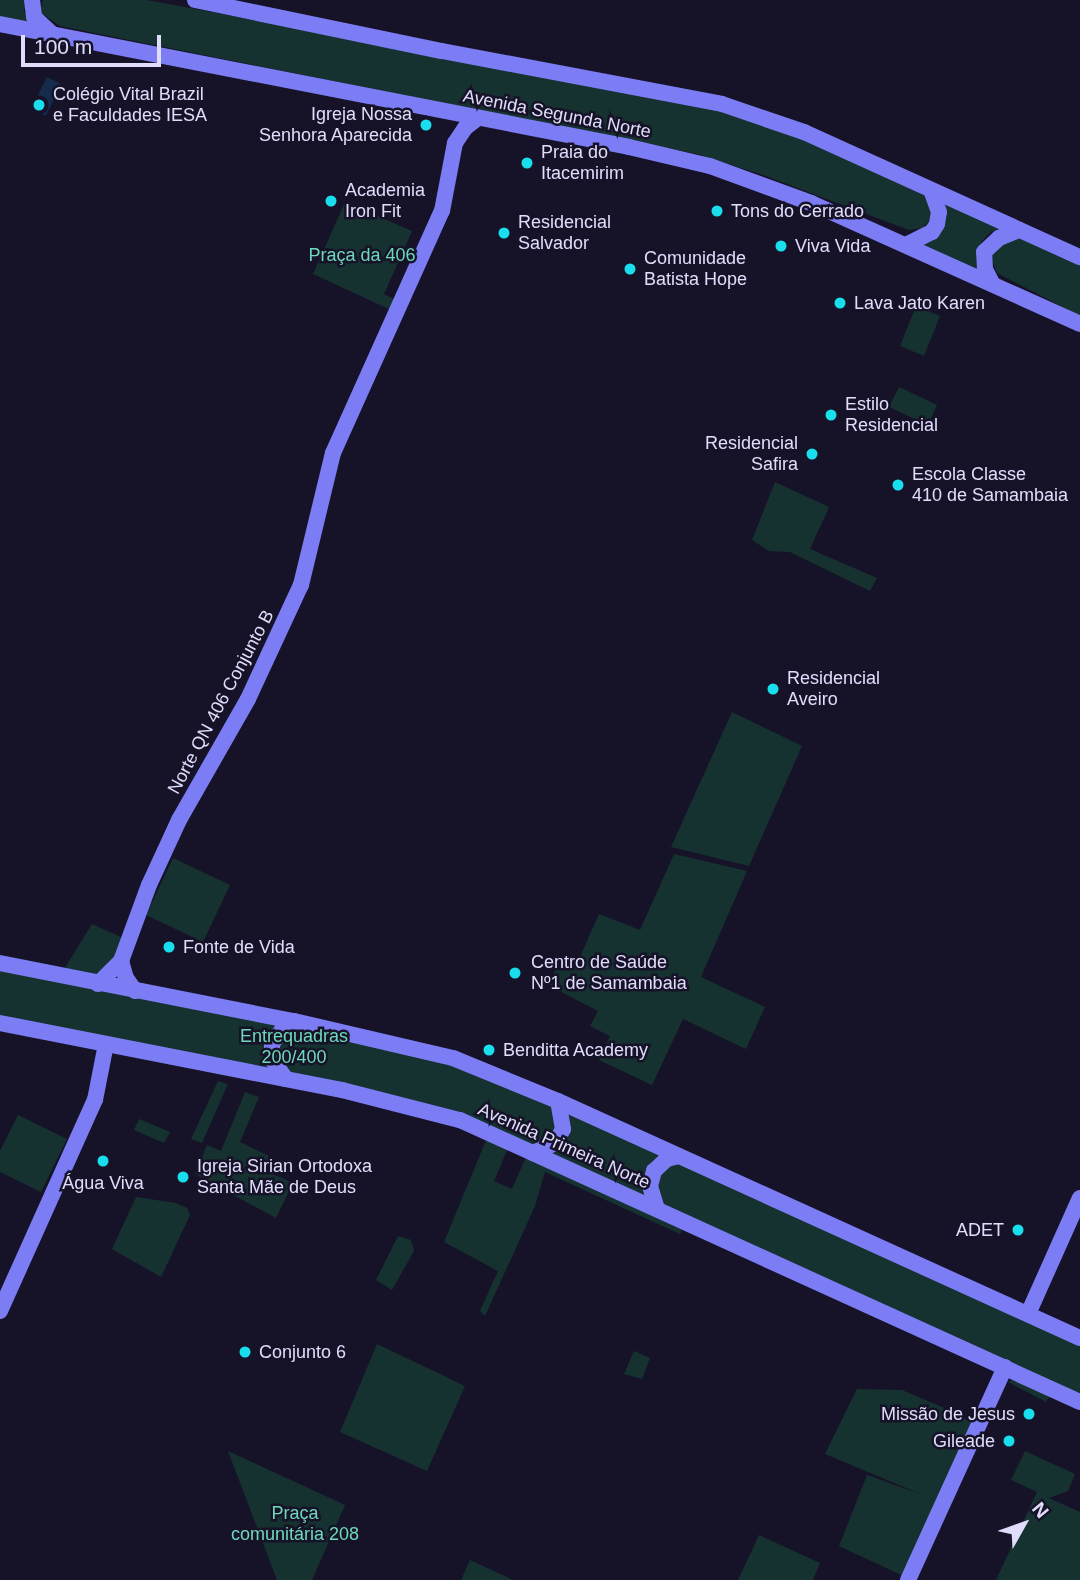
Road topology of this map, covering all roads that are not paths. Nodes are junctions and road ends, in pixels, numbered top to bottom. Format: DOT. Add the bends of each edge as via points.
graph roads {
  1 [pos="32,0"];
  2 [pos="195,0"];
  3 [pos="0,24"];
  4 [pos="52,34"];
  5 [pos="445,111"];
  6 [pos="478,118"];
  7 [pos="456,143"];
  8 [pos="931,190"];
  9 [pos="1019,230"];
  10 [pos="906,245"];
  11 [pos="1080,257"];
  12 [pos="992,283"];
  13 [pos="1080,324"];
  14 [pos="121,961"];
  15 [pos="0,964"];
  16 [pos="98,984"];
  17 [pos="135,991"];
  18 [pos="294,1021"];
  19 [pos="0,1023"];
  20 [pos="106,1044"];
  21 [pos="286,1079"];
  22 [pos="558,1101"];
  23 [pos="533,1153"];
  24 [pos="679,1156"];
  25 [pos="1080,1198"];
  26 [pos="657,1209"];
  27 [pos="0,1311"];
  28 [pos="1028,1314"];
  29 [pos="1080,1338"];
  30 [pos="1005,1367"];
  31 [pos="1080,1402"];
  32 [pos="908,1580"];
  1 -- 4 [label="main road" via="34,17"];
  2 -- 8 [label="main road" via="722,104 804,132"];
  3 -- 4 [label="main road, Avenida Segunda Norte"];
  4 -- 5 [label="main road, Avenida Segunda Norte"];
  5 -- 6 [label="main road, Avenida Segunda Norte"];
  5 -- 7 [label="main road"];
  6 -- 7 [label="main road, Norte QN 406 Conjunto B"];
  6 -- 10 [label="main road, Avenida Segunda Norte" via="710,166"];
  7 -- 14 [label="main road, Norte QN 406 Conjunto B" via="442,211 333,453 301,586 248,699 179,820"];
  8 -- 9 [label="main road"];
  8 -- 10 [label="main road" via="939,212 937,224 932,232"];
  9 -- 11 [label="main road"];
  9 -- 12 [label="main road" via="999,238 984,252"];
  10 -- 12 [label="main road, Avenida Segunda Norte"];
  12 -- 13 [label="main road, Avenida Segunda Norte"];
  14 -- 16 [label="main road, Norte QN 406 Conjunto B"];
  14 -- 17 [label="main road"];
  15 -- 16 [label="main road, Avenida Primeira Norte"];
  16 -- 17 [label="main road, Avenida Primeira Norte"];
  17 -- 18 [label="main road, Avenida Primeira Norte"];
  18 -- 21 [label="main road" via="272,1044 272,1060"];
  18 -- 22 [label="main road, Avenida Primeira Norte" via="453,1058"];
  19 -- 20 [label="main road, Avenida Primeira Norte"];
  20 -- 21 [label="main road, Avenida Primeira Norte"];
  20 -- 27 [label="main road" via="95,1100"];
  21 -- 23 [label="main road, Avenida Primeira Norte" via="428,1110"];
  22 -- 23 [label="main road" via="564,1119 561,1134 555,1143"];
  22 -- 24 [label="main road, Avenida Primeira Norte"];
  23 -- 26 [label="main road, Avenida Primeira Norte"];
  24 -- 26 [label="main road" via="667,1159 654,1171 650,1186"];
  24 -- 28 [label="main road, Avenida Primeira Norte"];
  25 -- 28 [label="main road"];
  26 -- 30 [label="main road, Avenida Primeira Norte"];
  28 -- 29 [label="main road, Avenida Primeira Norte"];
  30 -- 31 [label="main road, Avenida Primeira Norte"];
  30 -- 32 [label="main road"];
}
